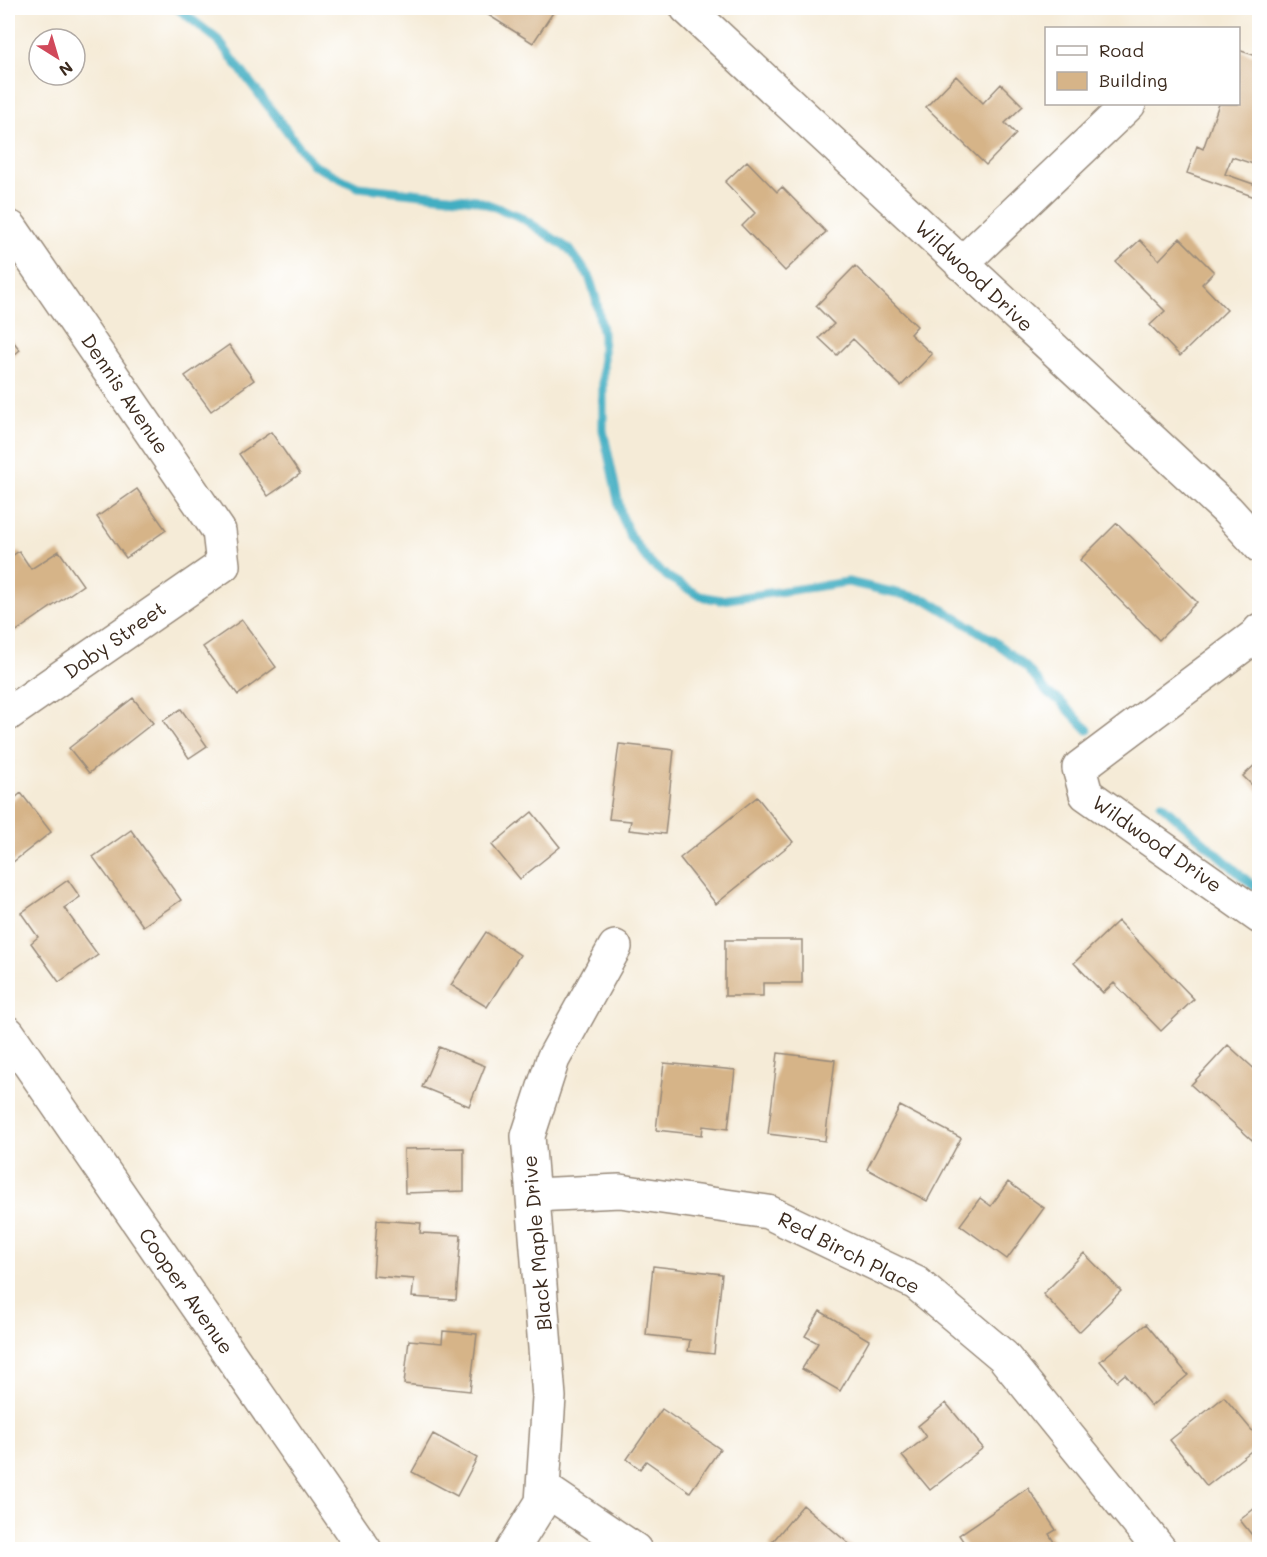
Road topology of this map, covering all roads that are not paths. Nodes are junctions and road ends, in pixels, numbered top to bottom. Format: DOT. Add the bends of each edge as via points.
graph roads {
  1 [pos="687,8"];
  2 [pos="1128,105"];
  3 [pos="9,227"];
  4 [pos="961,264"];
  5 [pos="1260,546"];
  6 [pos="223,565"];
  7 [pos="1260,630"];
  8 [pos="8,714"];
  9 [pos="1260,917"];
  10 [pos="615,947"];
  11 [pos="8,1033"];
  12 [pos="533,1195"];
  13 [pos="543,1488"];
  14 [pos="365,1550"];
  15 [pos="512,1550"];
  16 [pos="635,1550"];
  17 [pos="1160,1550"];
  1 -- 4 [label="street, Wildwood Drive"];
  2 -- 4 [label="street"];
  3 -- 6 [label="street, Dennis Avenue" via="219,531"];
  4 -- 5 [label="street, Wildwood Drive" via="1227,510"];
  6 -- 8 [label="street, Doby Street"];
  7 -- 9 [label="street, Wildwood Drive" via="1078,768 1086,794"];
  10 -- 12 [label="street, Black Maple Drive" via="553,1059 528,1136"];
  11 -- 14 [label="street, Cooper Avenue"];
  12 -- 13 [label="street, Black Maple Drive" via="549,1397"];
  12 -- 17 [label="street, Red Birch Place" via="620,1191 768,1212 916,1283 1003,1356"];
  13 -- 15 [label="street, Black Maple Drive" via="543,1502"];
  13 -- 16 [label="street"];
}
